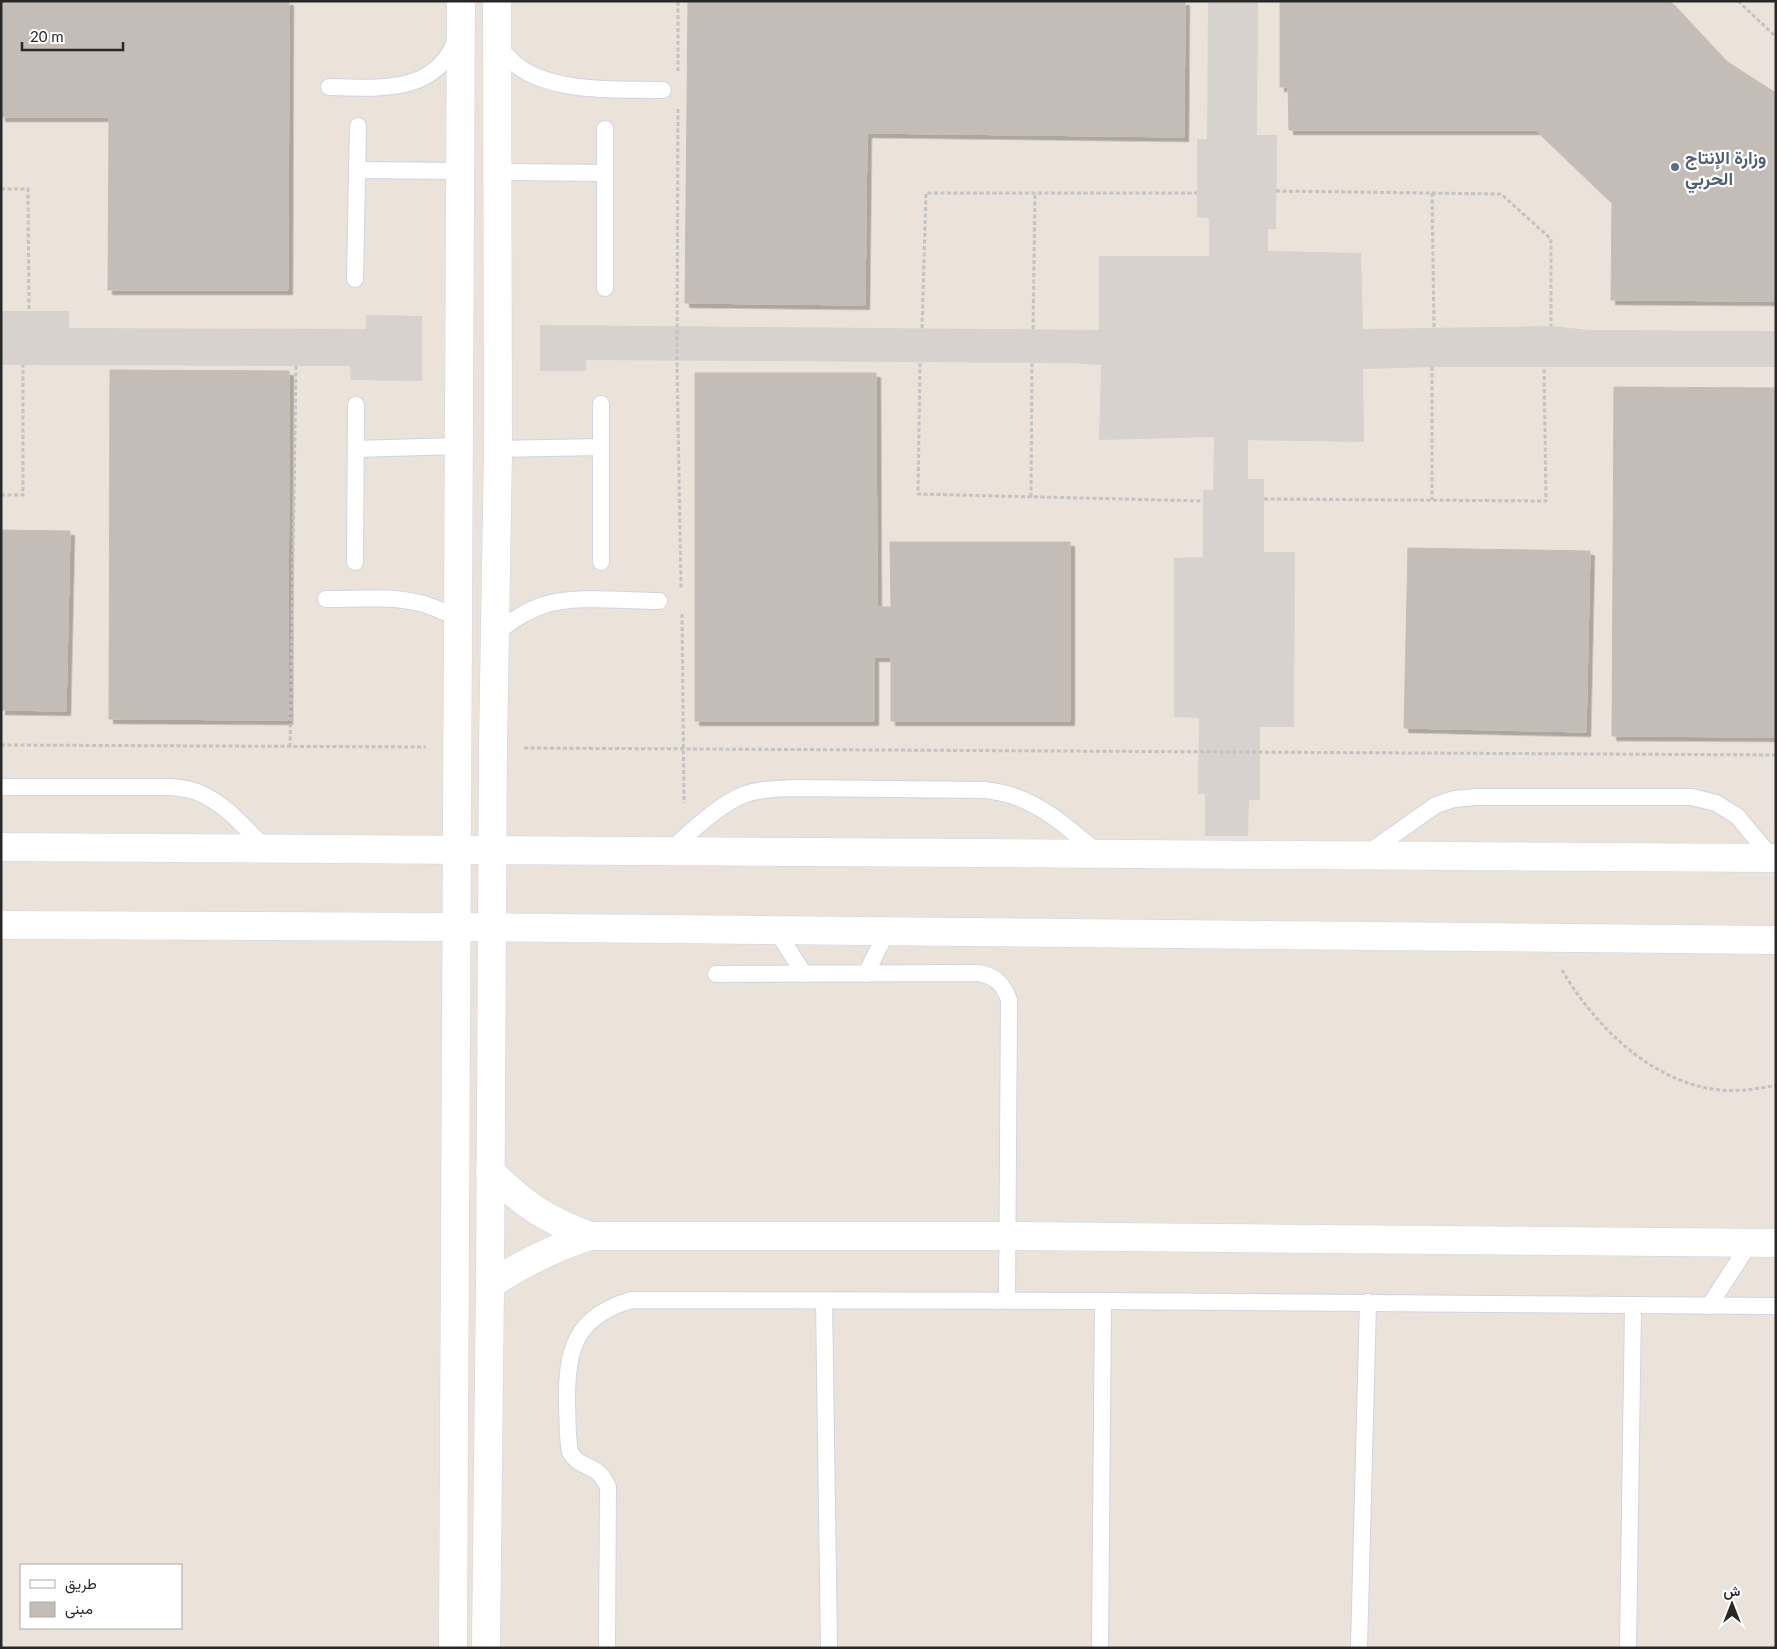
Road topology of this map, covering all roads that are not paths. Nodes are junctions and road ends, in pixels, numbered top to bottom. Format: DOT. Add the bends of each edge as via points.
graph roads {
  1 [pos="461,1"];
  2 [pos="497,1"];
  3 [pos="460,28"];
  4 [pos="497,45"];
  5 [pos="330,87"];
  6 [pos="663,90"];
  7 [pos="358,126"];
  8 [pos="605,129"];
  9 [pos="357,170"];
  10 [pos="460,171"];
  11 [pos="497,172"];
  12 [pos="605,173"];
  13 [pos="355,278"];
  14 [pos="604,288"];
  15 [pos="601,404"];
  16 [pos="356,405"];
  17 [pos="458,446"];
  18 [pos="601,448"];
  19 [pos="356,449"];
  20 [pos="498,449"];
  21 [pos="355,562"];
  22 [pos="601,562"];
  23 [pos="326,599"];
  24 [pos="659,601"];
  25 [pos="457,618"];
  26 [pos="495,634"];
  27 [pos="1,787"];
  28 [pos="676,844"];
  29 [pos="1,847"];
  30 [pos="266,848"];
  31 [pos="456,849"];
  32 [pos="492,850"];
  33 [pos="1099,853"];
  34 [pos="1364,856"];
  35 [pos="1774,858"];
  36 [pos="1,925"];
  37 [pos="455,927"];
  38 [pos="492,928"];
  39 [pos="776,930"];
  40 [pos="887,931"];
  41 [pos="1776,940"];
  42 [pos="716,974"];
  43 [pos="804,974"];
  44 [pos="866,974"];
  45 [pos="490,1171"];
  46 [pos="590,1236"];
  47 [pos="1008,1236"];
  48 [pos="1763,1243"];
  49 [pos="490,1285"];
  50 [pos="824,1300"];
  51 [pos="1007,1300"];
  52 [pos="1103,1301"];
  53 [pos="1368,1302"];
  54 [pos="1633,1305"];
  55 [pos="1709,1306"];
  56 [pos="1776,1306"];
  57 [pos="453,1648"];
  58 [pos="486,1648"];
  59 [pos="607,1648"];
  60 [pos="829,1648"];
  61 [pos="1100,1648"];
  62 [pos="1359,1648"];
  63 [pos="1628,1648"];
  1 -- 3 [label="street"];
  2 -- 4 [label="street"];
  3 -- 5 [label="lane" via="445,60 417,81 384,88"];
  3 -- 10 [label="street"];
  4 -- 6 [label="lane" via="524,71 561,86"];
  4 -- 11 [label="street"];
  7 -- 9 [label="lane"];
  8 -- 12 [label="lane"];
  9 -- 10 [label="lane"];
  9 -- 13 [label="lane"];
  10 -- 17 [label="street"];
  11 -- 12 [label="lane"];
  11 -- 20 [label="street"];
  12 -- 14 [label="lane"];
  15 -- 18 [label="lane"];
  16 -- 19 [label="lane"];
  17 -- 19 [label="lane"];
  17 -- 25 [label="street"];
  18 -- 20 [label="lane"];
  18 -- 22 [label="lane"];
  19 -- 21 [label="lane"];
  20 -- 26 [label="street"];
  23 -- 25 [label="lane" via="403,600 440,609"];
  24 -- 26 [label="lane" via="578,600 546,604 527,611"];
  25 -- 31 [label="street"];
  26 -- 32 [label="street"];
  27 -- 30 [label="lane" via="171,787 196,791 229,812"];
  28 -- 32 [label="street"];
  28 -- 33 [label="street"];
  28 -- 33 [label="lane" via="727,804 767,789 986,790 1015,796 1034,805"];
  29 -- 30 [label="street"];
  30 -- 31 [label="street"];
  31 -- 32 [label="street"];
  31 -- 37 [label="street"];
  32 -- 38 [label="street"];
  33 -- 34 [label="street"];
  34 -- 35 [label="street"];
  34 -- 35 [label="lane" via="1436,805 1454,799 1692,797 1716,803 1737,816"];
  36 -- 37 [label="street"];
  37 -- 38 [label="street"];
  37 -- 57 [label="street"];
  38 -- 39 [label="street"];
  38 -- 45 [label="street"];
  39 -- 40 [label="street"];
  39 -- 43 [label="lane"];
  40 -- 41 [label="street"];
  40 -- 44 [label="lane"];
  42 -- 43 [label="lane"];
  43 -- 44 [label="lane"];
  44 -- 47 [label="lane" via="988,975 1005,989 1008,1000"];
  45 -- 46 [label="street" via="535,1211"];
  45 -- 49 [label="street"];
  46 -- 47 [label="street"];
  46 -- 49 [label="street" via="538,1256"];
  47 -- 48 [label="street"];
  47 -- 51 [label="lane"];
  48 -- 55 [label="lane"];
  49 -- 58 [label="street"];
  50 -- 51 [label="lane"];
  50 -- 59 [label="lane" via="632,1300 603,1312 580,1335 568,1366 568,1444 574,1459 597,1471 608,1486"];
  50 -- 60 [label="lane"];
  51 -- 52 [label="lane"];
  52 -- 53 [label="lane"];
  52 -- 61 [label="lane"];
  53 -- 54 [label="lane"];
  53 -- 62 [label="lane"];
  54 -- 55 [label="lane"];
  54 -- 63 [label="lane"];
  55 -- 56 [label="lane"];
}
